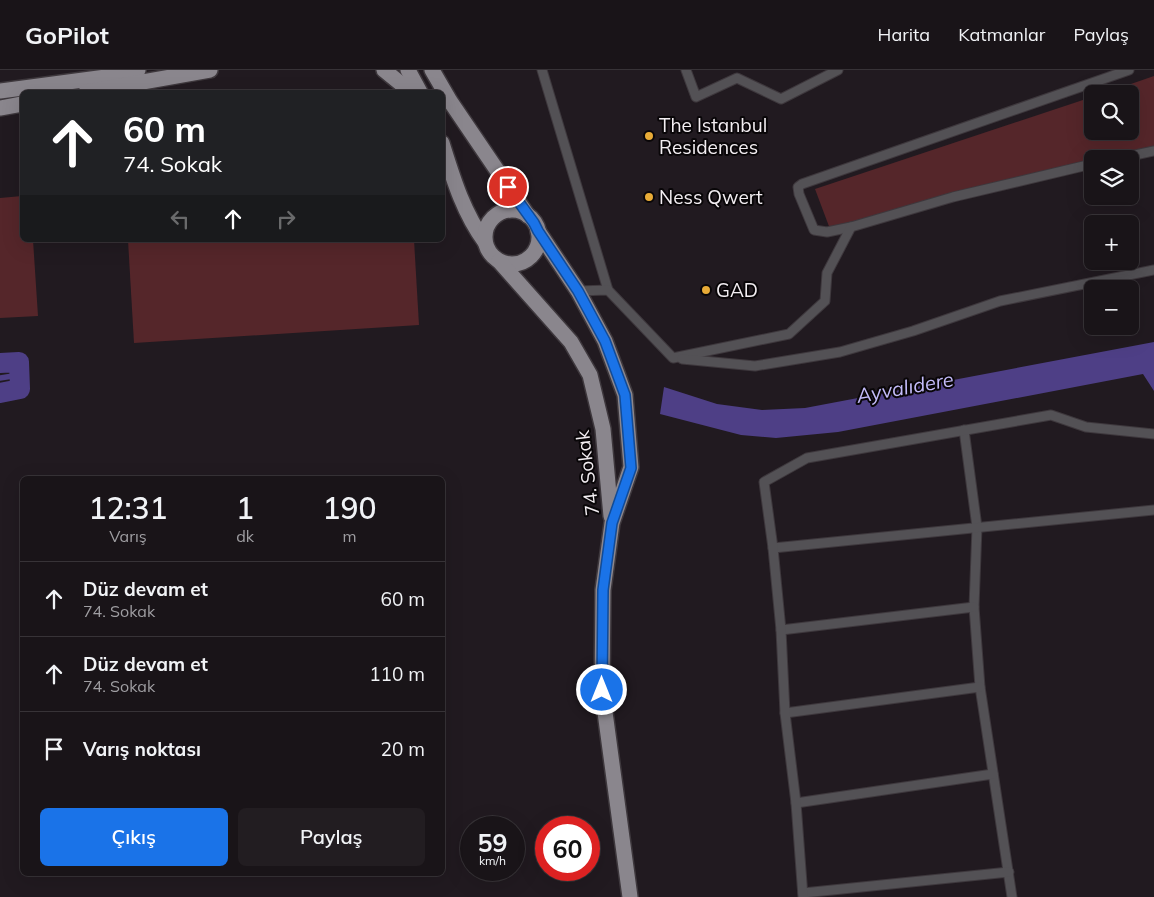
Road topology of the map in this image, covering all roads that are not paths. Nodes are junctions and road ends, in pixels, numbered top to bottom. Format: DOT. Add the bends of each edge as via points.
graph roads {
  1 [pos="138,70"];
  2 [pos="210,70"];
  3 [pos="384,70"];
  4 [pos="408,70"];
  5 [pos="432,70"];
  6 [pos="444,70"];
  7 [pos="542,70"];
  8 [pos="686,70"];
  9 [pos="838,70"];
  10 [pos="1129,70"];
  11 [pos="97,90"];
  12 [pos="409,90"];
  13 [pos="419,90"];
  14 [pos="443,90"];
  15 [pos="0,91"];
  16 [pos="445,93"];
  17 [pos="450,102"];
  18 [pos="20,104"];
  19 [pos="0,108"];
  20 [pos="1154,151"];
  21 [pos="445,153"];
  22 [pos="1139,154"];
  23 [pos="1084,166"];
  24 [pos="528,216"];
  25 [pos="851,227"];
  26 [pos="538,231"];
  27 [pos="485,242"];
  28 [pos="499,261"];
  29 [pos="1154,270"];
  30 [pos="608,290"];
  31 [pos="578,291"];
  32 [pos="673,358"];
  33 [pos="964,430"];
  34 [pos="1154,434"];
  35 [pos="1154,510"];
  36 [pos="612,523"];
  37 [pos="977,526"];
  38 [pos="774,548"];
  39 [pos="974,607"];
  40 [pos="781,630"];
  41 [pos="980,687"];
  42 [pos="785,712"];
  43 [pos="993,774"];
  44 [pos="796,803"];
  45 [pos="1008,872"];
  46 [pos="803,895"];
  47 [pos="630,897"];
  48 [pos="1012,897"];
  1 -- 15 [label="main road"];
  2 -- 11 [label="main road"];
  3 -- 12 [label="main road"];
  4 -- 13 [label="main road"];
  5 -- 14 [label="main road"];
  6 -- 17 [label="main road"];
  7 -- 30 [label="lane"];
  8 -- 9 [label="lane" via="696,97 737,78 781,99"];
  10 -- 25 [label="lane" via="798,187 814,230 827,232"];
  16 -- 17 [label="main road"];
  17 -- 24 [label="main road"];
  18 -- 19 [label="main road"];
  20 -- 22 [label="lane"];
  21 -- 27 [label="main road" via="457,191"];
  23 -- 25 [label="lane" via="953,197"];
  24 -- 26 [label="main road"];
  24 -- 27 [label="main road" via="511,210 502,212 488,224"];
  25 -- 32 [label="lane" via="827,273 825,301 789,334"];
  26 -- 28 [label="main road" via="539,240 532,256 516,264"];
  26 -- 31 [label="main road, 74. Sokak"];
  27 -- 28 [label="main road"];
  28 -- 36 [label="main road, 74. Sokak" via="571,342 590,375 603,429"];
  29 -- 32 [label="lane" via="1000,301 840,352 755,366"];
  30 -- 31 [label="lane"];
  30 -- 32 [label="lane"];
  31 -- 36 [label="main road, 74. Sokak" via="605,341 625,395 631,468"];
  33 -- 34 [label="lane" via="1051,415 1086,427"];
  33 -- 37 [label="lane"];
  33 -- 38 [label="lane" via="807,458 764,482"];
  35 -- 37 [label="lane"];
  36 -- 47 [label="main road" via="603,590 602,690"];
  37 -- 38 [label="lane"];
  37 -- 39 [label="lane"];
  38 -- 40 [label="lane"];
  39 -- 40 [label="lane"];
  39 -- 41 [label="lane"];
  40 -- 42 [label="lane"];
  41 -- 42 [label="lane"];
  41 -- 43 [label="lane"];
  42 -- 44 [label="lane"];
  43 -- 44 [label="lane"];
  43 -- 45 [label="lane"];
  44 -- 46 [label="lane"];
  45 -- 46 [label="lane"];
  45 -- 48 [label="lane"];
}
